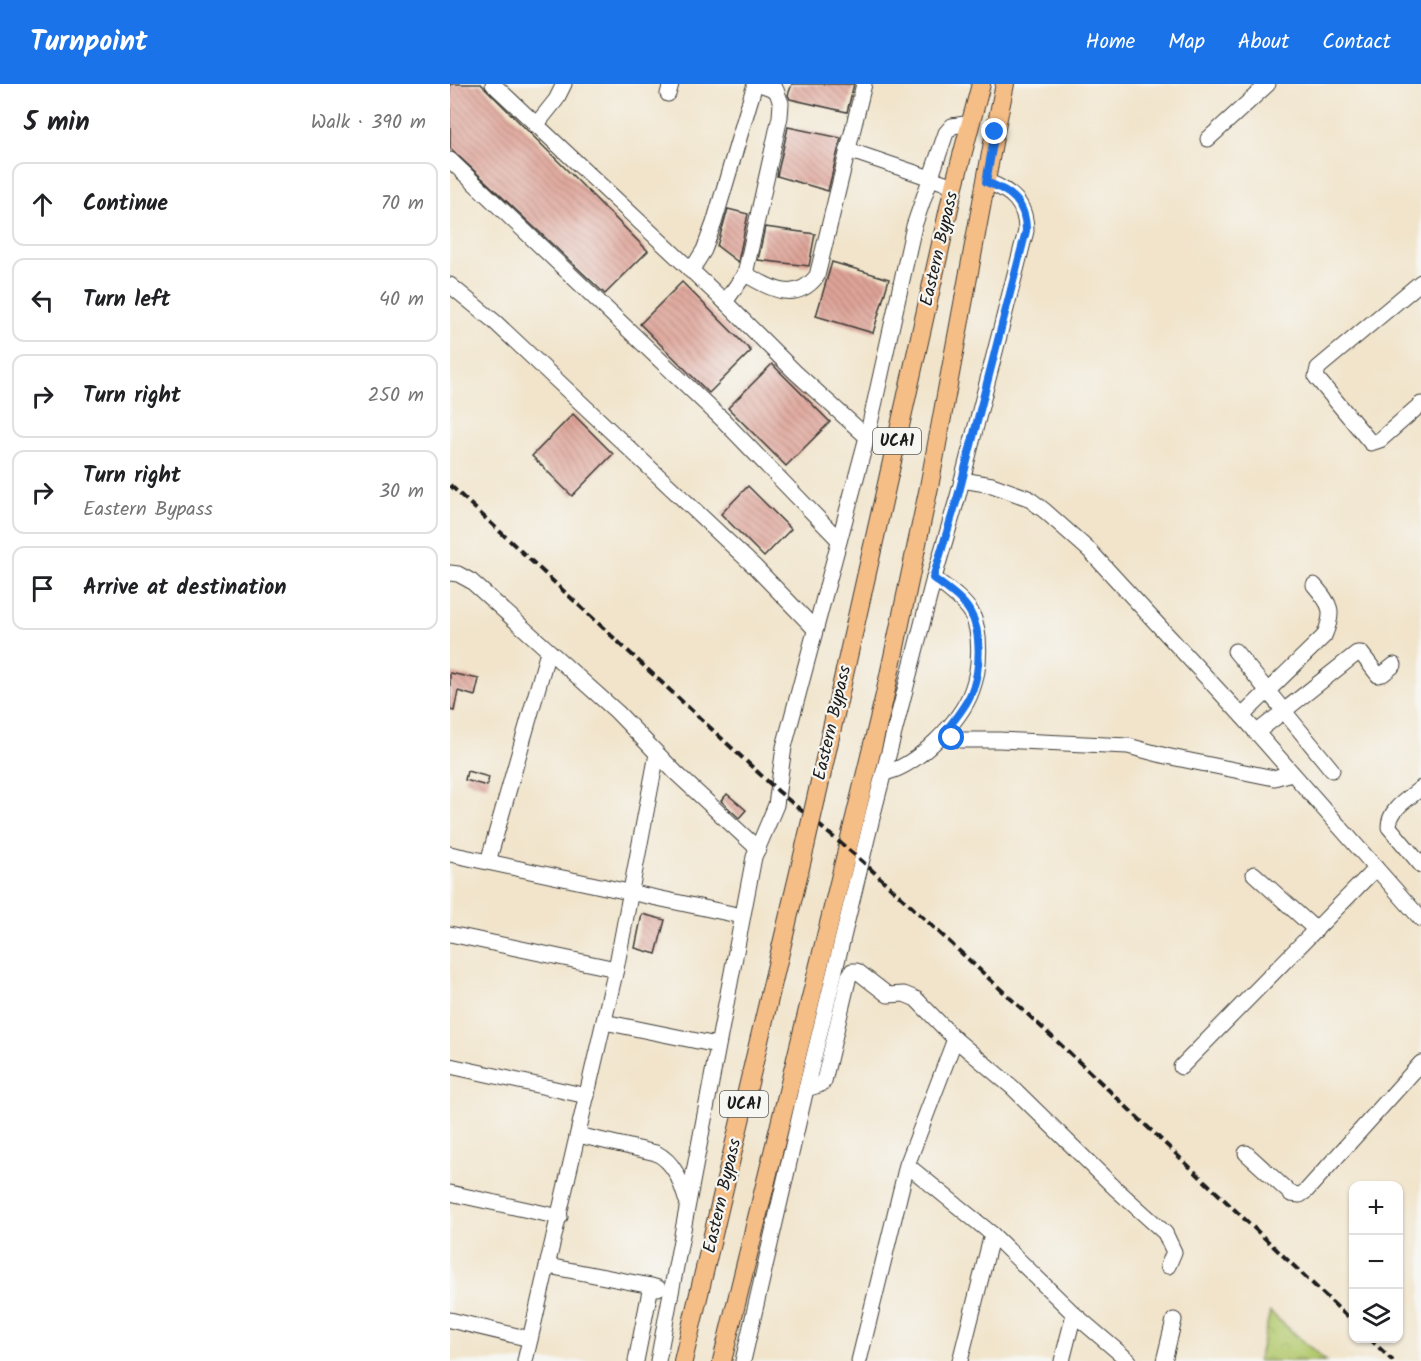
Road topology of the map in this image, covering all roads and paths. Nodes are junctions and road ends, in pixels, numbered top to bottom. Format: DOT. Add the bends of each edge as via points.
graph roads {
  1 [pos="493,84"];
  2 [pos="564,84"];
  3 [pos="754,84"];
  4 [pos="760,84"];
  5 [pos="864,84"];
  6 [pos="968,84"];
  7 [pos="981,84"];
  8 [pos="1005,84"];
  9 [pos="1015,84"];
  10 [pos="1268,84"];
  11 [pos="536,124"];
  12 [pos="965,124"];
  13 [pos="995,132"];
  14 [pos="1208,139"];
  15 [pos="965,148"];
  16 [pos="848,150"];
  17 [pos="450,160"];
  18 [pos="931,178"];
  19 [pos="986,182"];
  20 [pos="954,186"];
  21 [pos="691,271"];
  22 [pos="745,274"];
  23 [pos="1421,282"];
  24 [pos="450,285"];
  25 [pos="725,302"];
  26 [pos="1421,404"];
  27 [pos="867,437"];
  28 [pos="962,480"];
  29 [pos="839,540"];
  30 [pos="450,573"];
  31 [pos="933,578"];
  32 [pos="1314,585"];
  33 [pos="815,629"];
  34 [pos="1235,651"];
  35 [pos="548,652"];
  36 [pos="1394,665"];
  37 [pos="1267,690"];
  38 [pos="1284,710"];
  39 [pos="1242,716"];
  40 [pos="945,732"];
  41 [pos="1256,733"];
  42 [pos="657,754"];
  43 [pos="1332,770"];
  44 [pos="884,773"];
  45 [pos="1291,773"];
  46 [pos="1421,788"];
  47 [pos="758,849"];
  48 [pos="450,854"];
  49 [pos="488,862"];
  50 [pos="1421,865"];
  51 [pos="1376,868"];
  52 [pos="1254,874"];
  53 [pos="631,892"];
  54 [pos="742,916"];
  55 [pos="1421,919"];
  56 [pos="1316,930"];
  57 [pos="450,934"];
  58 [pos="616,969"];
  59 [pos="604,1022"];
  60 [pos="955,1039"];
  61 [pos="717,1045"];
  62 [pos="1421,1063"];
  63 [pos="450,1066"];
  64 [pos="1181,1067"];
  65 [pos="806,1089"];
  66 [pos="587,1096"];
  67 [pos="578,1135"];
  68 [pos="1246,1153"];
  69 [pos="907,1165"];
  70 [pos="450,1193"];
  71 [pos="687,1202"];
  72 [pos="560,1216"];
  73 [pos="992,1234"];
  74 [pos="548,1266"];
  75 [pos="1168,1266"];
  76 [pos="651,1286"];
  77 [pos="671,1291"];
  78 [pos="1074,1314"];
  79 [pos="450,1320"];
  80 [pos="1174,1320"];
  81 [pos="530,1340"];
  82 [pos="639,1344"];
  83 [pos="659,1355"];
  84 [pos="525,1361"];
  85 [pos="636,1361"];
  86 [pos="683,1361"];
  87 [pos="723,1361"];
  88 [pos="743,1361"];
  89 [pos="859,1361"];
  90 [pos="960,1361"];
  91 [pos="1062,1361"];
  92 [pos="1129,1361"];
  93 [pos="1164,1361"];
  1 -- 11 [label="street"];
  2 -- 11 [label="street"];
  3 -- 21 [label="street" via="714,223"];
  4 -- 22 [label="street" via="776,90 781,103 780,117"];
  5 -- 16 [label="street"];
  6 -- 12 [label="main road"];
  7 -- 15 [label="main road, Eastern Bypass / UCA1"];
  8 -- 13 [label="main road, Eastern Bypass"];
  9 -- 13 [label="main road"];
  10 -- 14 [label="street"];
  11 -- 21 [label="street"];
  12 -- 15 [label="main road"];
  12 -- 18 [label="street" via="952,126 946,133"];
  13 -- 19 [label="main road, Eastern Bypass"];
  15 -- 20 [label="main road, Eastern Bypass / UCA1"];
  16 -- 18 [label="street"];
  16 -- 22 [label="street" via="818,273 811,283 802,290 776,290"];
  17 -- 29 [label="street" via="722,419"];
  18 -- 20 [label="street"];
  18 -- 27 [label="street" via="914,226"];
  19 -- 28 [label="street" via="1017,200 1024,210 1026,231"];
  19 -- 87 [label="main road, Eastern Bypass" via="884,699"];
  20 -- 86 [label="main road, Eastern Bypass / UCA1, bridge" via="816,800"];
  21 -- 25 [label="street"];
  22 -- 25 [label="street"];
  23 -- 26 [label="street" via="1316,373 1371,442 1380,440"];
  24 -- 33 [label="street" via="495,322 755,567"];
  25 -- 27 [label="street"];
  27 -- 29 [label="street"];
  28 -- 31 [label="street"];
  28 -- 39 [label="street" via="1009,490 1045,510 1090,551"];
  29 -- 33 [label="street"];
  30 -- 35 [label="street" via="471,581"];
  31 -- 40 [label="street" via="971,612 977,636 972,691"];
  31 -- 44 [label="street"];
  32 -- 37 [label="street" via="1330,608 1324,636"];
  33 -- 47 [label="street" via="784,747 776,805"];
  34 -- 37 [label="street"];
  35 -- 42 [label="street" via="617,712"];
  35 -- 49 [label="street"];
  36 -- 38 [label="street" via="1378,675 1357,652"];
  37 -- 38 [label="street"];
  37 -- 39 [label="street"];
  38 -- 41 [label="street"];
  38 -- 43 [label="street"];
  39 -- 41 [label="street"];
  40 -- 44 [label="street" via="909,763"];
  40 -- 45 [label="street" via="961,740 1128,747 1274,778"];
  41 -- 45 [label="street"];
  42 -- 47 [label="street"];
  42 -- 53 [label="street"];
  44 -- 65 [label="street"];
  45 -- 51 [label="street"];
  46 -- 50 [label="street" via="1393,812 1389,827"];
  47 -- 54 [label="street"];
  48 -- 49 [label="street"];
  49 -- 53 [label="street"];
  51 -- 55 [label="street"];
  51 -- 56 [label="street"];
  52 -- 56 [label="street"];
  53 -- 54 [label="street"];
  53 -- 58 [label="street"];
  54 -- 61 [label="street"];
  56 -- 64 [label="street"];
  57 -- 58 [label="street"];
  58 -- 59 [label="street"];
  59 -- 61 [label="street"];
  59 -- 66 [label="street"];
  60 -- 65 [label="street" via="916,999 904,994 888,995 852,971 824,1081"];
  60 -- 69 [label="street"];
  60 -- 75 [label="street" via="1012,1087 1165,1233 1174,1252"];
  61 -- 71 [label="street"];
  62 -- 68 [label="street" via="1300,1195 1291,1194"];
  63 -- 66 [label="street"];
  65 -- 88 [label="street"];
  66 -- 67 [label="street"];
  67 -- 71 [label="street" via="663,1157 675,1170"];
  67 -- 72 [label="street"];
  69 -- 73 [label="street"];
  69 -- 89 [label="street"];
  70 -- 72 [label="street"];
  71 -- 77 [label="street"];
  72 -- 74 [label="street"];
  73 -- 78 [label="street"];
  73 -- 90 [label="street"];
  74 -- 76 [label="street"];
  74 -- 81 [label="street"];
  76 -- 77 [label="street"];
  76 -- 82 [label="street"];
  77 -- 83 [label="street"];
  78 -- 91 [label="street"];
  78 -- 92 [label="street"];
  79 -- 81 [label="street"];
  80 -- 93 [label="street"];
  81 -- 84 [label="street"];
  82 -- 83 [label="street"];
  82 -- 85 [label="street"];
}
